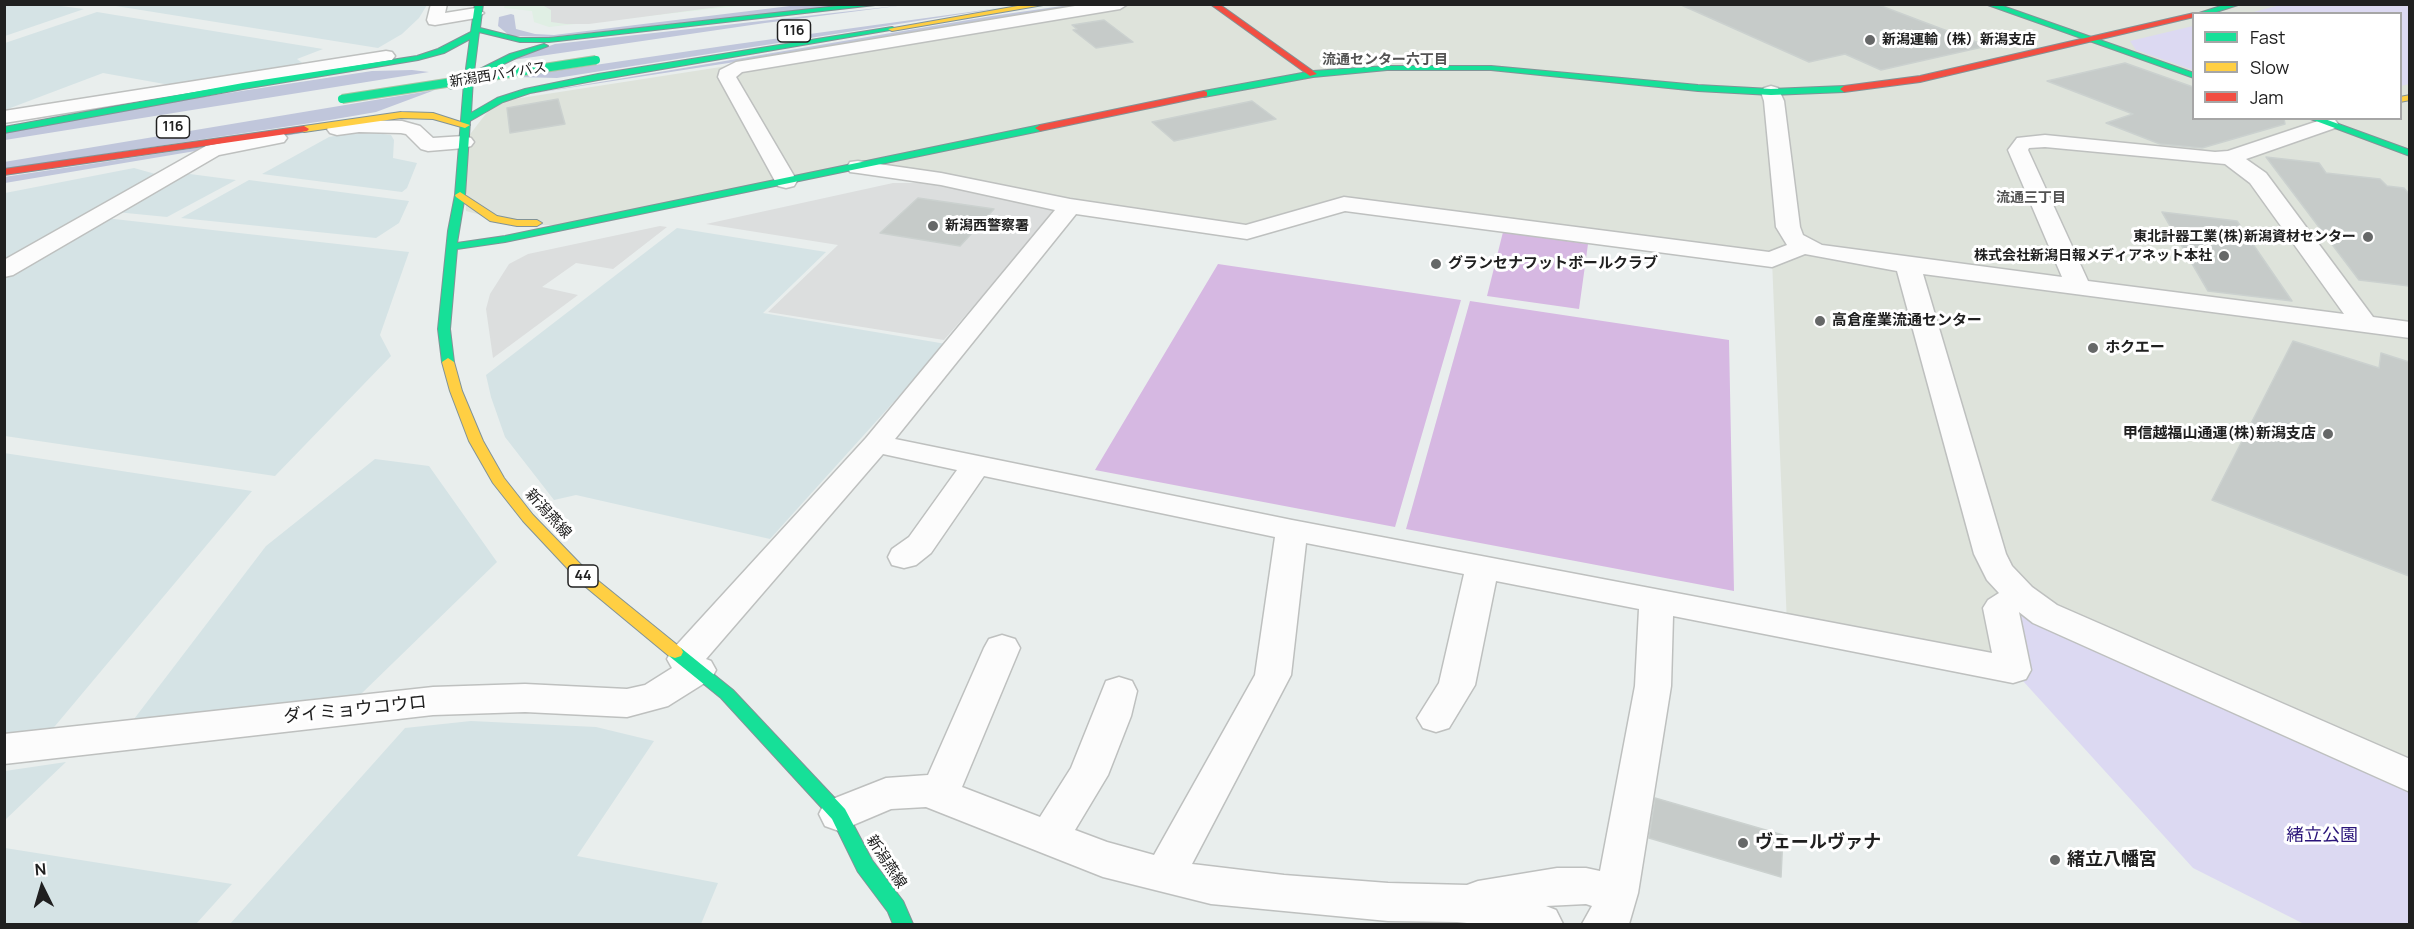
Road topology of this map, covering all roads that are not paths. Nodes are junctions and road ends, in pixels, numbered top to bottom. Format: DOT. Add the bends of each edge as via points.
graph roads {
  1 [pos="439,4"];
  2 [pos="881,4"];
  3 [pos="993,4"];
  4 [pos="1046,4"];
  5 [pos="1120,4"];
  6 [pos="1213,4"];
  7 [pos="1988,4"];
  8 [pos="2238,4"];
  9 [pos="896,10"];
  10 [pos="2207,12"];
  11 [pos="2192,15"];
  12 [pos="476,20"];
  13 [pos="770,35"];
  14 [pos="582,37"];
  15 [pos="2088,39"];
  16 [pos="674,41"];
  17 [pos="600,55"];
  18 [pos="379,62"];
  19 [pos="1313,74"];
  20 [pos="469,76"];
  21 [pos="2192,76"];
  22 [pos="598,77"];
  23 [pos="1771,92"];
  24 [pos="336,96"];
  25 [pos="4,117"];
  26 [pos="2328,120"];
  27 [pos="348,122"];
  28 [pos="465,129"];
  29 [pos="4,130"];
  30 [pos="2409,153"];
  31 [pos="2230,157"];
  32 [pos="858,167"];
  33 [pos="4,172"];
  34 [pos="786,181"];
  35 [pos="460,195"];
  36 [pos="1070,206"];
  37 [pos="573,225"];
  38 [pos="1804,246"];
  39 [pos="452,247"];
  40 [pos="1908,266"];
  41 [pos="4,270"];
  42 [pos="2078,287"];
  43 [pos="2365,325"];
  44 [pos="2409,330"];
  45 [pos="876,444"];
  46 [pos="976,465"];
  47 [pos="1292,530"];
  48 [pos="903,557"];
  49 [pos="1482,566"];
  50 [pos="2020,595"];
  51 [pos="1657,599"];
  52 [pos="1002,648"];
  53 [pos="691,664"];
  54 [pos="1119,691"];
  55 [pos="1436,718"];
  56 [pos="4,749"];
  57 [pos="2409,776"];
  58 [pos="939,794"];
  59 [pos="838,814"];
  60 [pos="1049,837"];
  61 [pos="1164,876"];
  62 [pos="1456,903"];
  63 [pos="1611,909"];
  64 [pos="903,924"];
  65 [pos="1541,924"];
  1 -- 12 [label="street" via="435,20"];
  2 -- 14 [label="main road"];
  3 -- 13 [label="main road, 116"];
  4 -- 22 [label="main road"];
  5 -- 34 [label="street" via="736,67 727,77"];
  6 -- 19 [label="main road"];
  7 -- 15 [label="main road"];
  8 -- 10 [label="main road"];
  9 -- 16 [label="main road, 116"];
  11 -- 15 [label="main road"];
  12 -- 14 [label="main road" via="520,40"];
  12 -- 18 [label="main road" via="431,55"];
  12 -- 20 [label="main road, 新潟燕線 / 44"];
  14 -- 20 [label="main road" via="524,51"];
  15 -- 21 [label="main road"];
  15 -- 23 [label="main road" via="1892,84"];
  17 -- 24 [label="main road, 新潟西バイパス, bridge"];
  18 -- 20 [label="main road"];
  18 -- 25 [label="street"];
  18 -- 29 [label="main road"];
  19 -- 23 [label="main road" via="1387,68 1491,68"];
  19 -- 32 [label="main road"];
  20 -- 22 [label="main road" via="525,83"];
  20 -- 27 [label="main road" via="417,102"];
  20 -- 28 [label="main road, 新潟燕線 / 44"];
  22 -- 28 [label="main road" via="515,94 495,102"];
  23 -- 38 [label="street" via="1788,227 1794,239"];
  26 -- 30 [label="main road"];
  26 -- 31 [label="street"];
  27 -- 28 [label="main road" via="420,114"];
  27 -- 33 [label="main road"];
  28 -- 35 [label="main road, 新潟燕線 / 44"];
  28 -- 41 [label="street" via="428,145 413,130 360,126 213,150"];
  31 -- 42 [label="street" via="2198,158 2045,141 2019,146"];
  31 -- 43 [label="street" via="2258,178"];
  32 -- 34 [label="main road"];
  32 -- 36 [label="street" via="941,179"];
  34 -- 37 [label="main road"];
  35 -- 37 [label="main road" via="494,219"];
  35 -- 39 [label="main road, 新潟燕線 / 44"];
  36 -- 38 [label="street" via="1247,232 1344,204 1772,260"];
  36 -- 45 [label="street, ダイミョウコウロ"];
  37 -- 39 [label="main road"];
  38 -- 40 [label="street" via="1831,255"];
  39 -- 53 [label="main road, 新潟燕線 / 44" via="444,329 447,359 468,421 498,480 586,579"];
  40 -- 42 [label="street"];
  40 -- 50 [label="street" via="1990,554 1999,572"];
  42 -- 43 [label="street"];
  43 -- 44 [label="street"];
  45 -- 46 [label="street"];
  45 -- 53 [label="street, ダイミョウコウロ"];
  46 -- 47 [label="street"];
  46 -- 48 [label="street" via="920,545"];
  47 -- 49 [label="street"];
  47 -- 61 [label="street" via="1273,675"];
  49 -- 51 [label="street"];
  49 -- 55 [label="street" via="1457,685"];
  50 -- 51 [label="street" via="2000,608 2013,670"];
  50 -- 57 [label="street" via="2045,614"];
  51 -- 63 [label="street" via="1653,686"];
  52 -- 58 [label="street"];
  53 -- 56 [label="street, ダイミョウコウロ" via="655,696 627,703 525,698 433,701"];
  53 -- 59 [label="main road, 新潟燕線 / 44" via="727,694"];
  54 -- 60 [label="street" via="1088,775"];
  58 -- 59 [label="street" via="886,794"];
  58 -- 60 [label="street"];
  59 -- 64 [label="main road, 新潟燕線 / 44" via="865,866 896,907"];
  60 -- 61 [label="street" via="1102,859"];
  61 -- 62 [label="street" via="1284,894"];
  62 -- 63 [label="street" via="1557,886 1586,886"];
  62 -- 65 [label="street" via="1495,908"];
}
